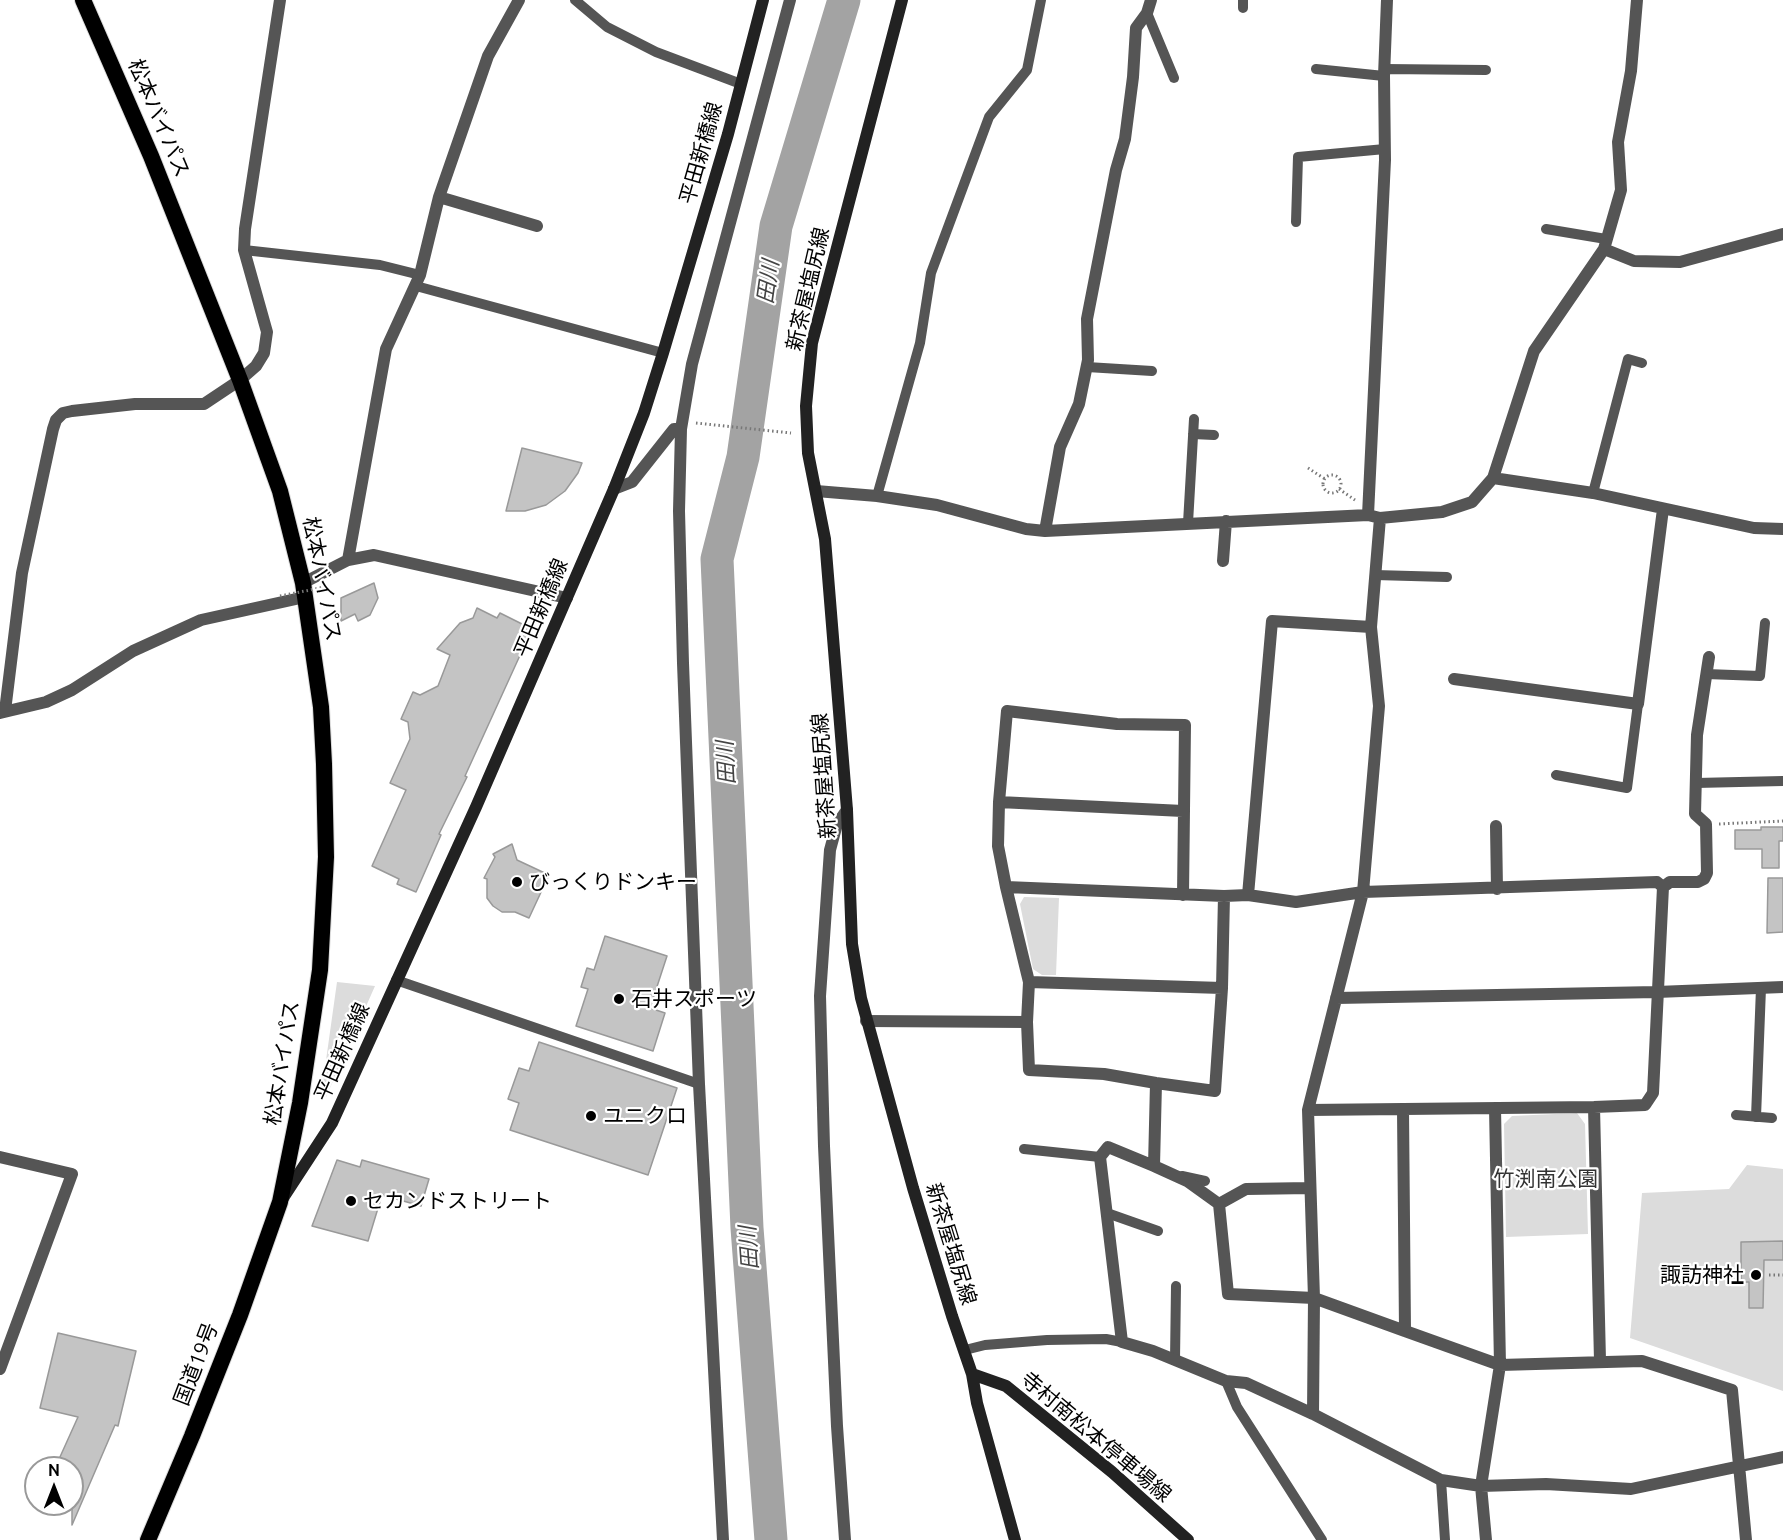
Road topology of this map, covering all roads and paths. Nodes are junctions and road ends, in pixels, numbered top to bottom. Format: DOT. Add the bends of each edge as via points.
graph roads {
  1 [pos="83,0"];
  2 [pos="280,0"];
  3 [pos="519,0"];
  4 [pos="575,0"];
  5 [pos="763,0"];
  6 [pos="790,0"];
  7 [pos="902,0"];
  8 [pos="1041,0"];
  9 [pos="1152,0"];
  10 [pos="1387,0"];
  11 [pos="1637,0"];
  12 [pos="1147,13"];
  13 [pos="1316,69"];
  14 [pos="1486,70"];
  15 [pos="1384,72"];
  16 [pos="1174,78"];
  17 [pos="741,84"];
  18 [pos="1385,149"];
  19 [pos="439,197"];
  20 [pos="1296,222"];
  21 [pos="537,226"];
  22 [pos="1546,229"];
  23 [pos="1783,234"];
  24 [pos="1605,244"];
  25 [pos="244,250"];
  26 [pos="418,280"];
  27 [pos="663,352"];
  28 [pos="1642,363"];
  29 [pos="1087,367"];
  30 [pos="1152,371"];
  31 [pos="240,380"];
  32 [pos="1194,419"];
  33 [pos="685,425"];
  34 [pos="793,433"];
  35 [pos="1193,434"];
  36 [pos="1214,435"];
  37 [pos="1308,468"];
  38 [pos="1493,478"];
  39 [pos="1325,479"];
  40 [pos="614,489"];
  41 [pos="816,491"];
  42 [pos="1593,493"];
  43 [pos="877,496"];
  44 [pos="1663,509"];
  45 [pos="1374,516"];
  46 [pos="1226,521"];
  47 [pos="1188,523"];
  48 [pos="1783,529"];
  49 [pos="1045,531"];
  50 [pos="348,560"];
  51 [pos="1223,561"];
  52 [pos="1375,575"];
  53 [pos="1447,577"];
  54 [pos="326,586"];
  55 [pos="304,590"];
  56 [pos="280,596"];
  57 [pos="567,598"];
  58 [pos="1765,623"];
  59 [pos="1371,627"];
  60 [pos="1709,657"];
  61 [pos="1706,674"];
  62 [pos="1454,679"];
  63 [pos="1638,704"];
  64 [pos="3,712"];
  65 [pos="1556,775"];
  66 [pos="1783,781"];
  67 [pos="1696,783"];
  68 [pos="999,802"];
  69 [pos="847,810"];
  70 [pos="1183,811"];
  71 [pos="1783,821"];
  72 [pos="1706,824"];
  73 [pos="1496,826"];
  74 [pos="1006,888"];
  75 [pos="1662,888"];
  76 [pos="1497,889"];
  77 [pos="1363,892"];
  78 [pos="1183,895"];
  79 [pos="1248,895"];
  80 [pos="1224,896"];
  81 [pos="396,980"];
  82 [pos="1029,982"];
  83 [pos="1783,987"];
  84 [pos="1222,988"];
  85 [pos="1761,988"];
  86 [pos="1657,992"];
  87 [pos="1336,998"];
  88 [pos="866,1021"];
  89 [pos="1027,1022"];
  90 [pos="1156,1083"];
  91 [pos="699,1084"];
  92 [pos="1594,1107"];
  93 [pos="1495,1108"];
  94 [pos="1308,1110"];
  95 [pos="1402,1110"];
  96 [pos="1736,1115"];
  97 [pos="1756,1117"];
  98 [pos="1772,1118"];
  99 [pos="1023,1149"];
  100 [pos="0,1157"];
  101 [pos="1100,1157"];
  102 [pos="1154,1166"];
  103 [pos="1173,1175"];
  104 [pos="1205,1181"];
  105 [pos="1310,1188"];
  106 [pos="280,1202"];
  107 [pos="1219,1204"];
  108 [pos="1107,1214"];
  109 [pos="1158,1231"];
  110 [pos="1769,1275"];
  111 [pos="1783,1275"];
  112 [pos="1176,1286"];
  113 [pos="1314,1298"];
  114 [pos="1406,1331"];
  115 [pos="1122,1342"];
  116 [pos="965,1350"];
  117 [pos="1175,1360"];
  118 [pos="1600,1362"];
  119 [pos="1500,1365"];
  120 [pos="0,1369"];
  121 [pos="972,1374"];
  122 [pos="1226,1381"];
  123 [pos="1313,1414"];
  124 [pos="1783,1457"];
  125 [pos="1740,1465"];
  126 [pos="1441,1480"];
  127 [pos="1481,1486"];
  128 [pos="148,1540"];
  129 [pos="723,1540"];
  130 [pos="845,1540"];
  131 [pos="1015,1540"];
  132 [pos="1188,1540"];
  133 [pos="1322,1540"];
  134 [pos="1445,1540"];
  135 [pos="1486,1540"];
  136 [pos="1746,1540"];
  1 -- 31 [label="highway, 松本バイパス" via="151,156"];
  2 -- 25 [label="street"];
  3 -- 19 [label="street" via="488,56"];
  4 -- 17 [label="lane" via="607,27 656,52"];
  5 -- 17 [label="main road, 平田新橋線"];
  6 -- 33 [label="street" via="692,364"];
  7 -- 41 [label="main road, 新茶屋塩尻線" via="812,343 806,406 808,453"];
  8 -- 43 [label="lane" via="1027,70 989,117 931,273 920,343"];
  9 -- 12 [label="street"];
  10 -- 15 [label="street"];
  11 -- 24 [label="street" via="1631,71 1618,142 1621,190"];
  12 -- 16 [label="lane"];
  12 -- 29 [label="street" via="1136,27 1125,139 1087,319"];
  13 -- 15 [label="lane"];
  14 -- 15 [label="lane"];
  15 -- 18 [label="street"];
  17 -- 27 [label="main road, 平田新橋線"];
  18 -- 20 [label="lane" via="1298,157"];
  18 -- 45 [label="street"];
  19 -- 21 [label="street"];
  19 -- 26 [label="street"];
  22 -- 24 [label="lane"];
  23 -- 24 [label="street" via="1680,262 1634,261"];
  24 -- 38 [label="street" via="1534,351"];
  25 -- 26 [label="lane" via="380,265"];
  25 -- 31 [label="street" via="267,332 264,353"];
  26 -- 27 [label="lane"];
  26 -- 50 [label="street" via="387,349"];
  27 -- 40 [label="main road, 平田新橋線"];
  28 -- 42 [label="lane" via="1628,359"];
  29 -- 30 [label="lane"];
  29 -- 49 [label="street" via="1078,404 1060,447"];
  31 -- 55 [label="highway, 松本バイパス" via="280,491"];
  31 -- 64 [label="street" via="204,404 124,405 72,411 56,420 22,573"];
  32 -- 35 [label="lane"];
  33 -- 34 [label="path"];
  33 -- 40 [label="street" via="674,429 632,482"];
  33 -- 91 [label="street" via="679,511"];
  35 -- 36 [label="lane"];
  35 -- 47 [label="lane"];
  37 -- 39 [label="path"];
  38 -- 42 [label="street"];
  38 -- 45 [label="street" via="1472,502 1442,512"];
  39 -- 39 [label="path" via="1337,477 1340,488 1328,491 1323,484"];
  40 -- 57 [label="main road, 平田新橋線"];
  41 -- 43 [label="street"];
  41 -- 69 [label="main road, 新茶屋塩尻線" via="825,539"];
  42 -- 44 [label="street"];
  43 -- 49 [label="street"];
  44 -- 48 [label="street" via="1754,528"];
  44 -- 63 [label="street"];
  45 -- 46 [label="street"];
  45 -- 52 [label="street"];
  46 -- 47 [label="street"];
  46 -- 51 [label="street"];
  47 -- 49 [label="street"];
  50 -- 55 [label="street"];
  50 -- 57 [label="street" via="374,555"];
  52 -- 53 [label="lane"];
  52 -- 59 [label="street"];
  54 -- 56 [label="path, bridge"];
  55 -- 64 [label="street" via="201,620 133,651 72,690 46,702"];
  55 -- 106 [label="highway, 松本バイパス" via="321,707 327,857 320,970"];
  57 -- 81 [label="main road, 平田新橋線"];
  58 -- 61 [label="lane" via="1760,676"];
  59 -- 77 [label="street" via="1379,706"];
  59 -- 79 [label="street" via="1272,621"];
  60 -- 61 [label="street"];
  61 -- 67 [label="street" via="1697,735"];
  62 -- 63 [label="street"];
  63 -- 65 [label="lane" via="1628,788"];
  66 -- 67 [label="lane"];
  67 -- 72 [label="street" via="1695,814"];
  68 -- 70 [label="street"];
  68 -- 70 [label="street" via="1007,711 1117,724 1185,725"];
  68 -- 74 [label="street" via="998,846"];
  69 -- 88 [label="main road, 新茶屋塩尻線" via="852,944"];
  69 -- 130 [label="street" via="837,824 830,850 820,996"];
  70 -- 78 [label="street"];
  71 -- 72 [label="path"];
  72 -- 75 [label="street" via="1704,879 1670,882"];
  73 -- 76 [label="street"];
  74 -- 78 [label="street"];
  74 -- 82 [label="street"];
  75 -- 76 [label="street" via="1657,882"];
  75 -- 86 [label="street"];
  76 -- 77 [label="street"];
  77 -- 79 [label="street" via="1296,902"];
  77 -- 87 [label="street"];
  78 -- 80 [label="street"];
  79 -- 80 [label="street"];
  80 -- 84 [label="street"];
  81 -- 91 [label="lane"];
  81 -- 106 [label="main road, 平田新橋線" via="332,1123"];
  82 -- 84 [label="street"];
  82 -- 89 [label="street"];
  83 -- 85 [label="street"];
  84 -- 90 [label="street" via="1215,1091"];
  85 -- 86 [label="street"];
  85 -- 97 [label="lane"];
  86 -- 87 [label="street"];
  86 -- 92 [label="street" via="1653,1093 1645,1105"];
  87 -- 94 [label="street"];
  88 -- 89 [label="street"];
  88 -- 116 [label="main road, 新茶屋塩尻線" via="916,1199"];
  89 -- 90 [label="street" via="1029,1070 1104,1074"];
  90 -- 102 [label="street"];
  91 -- 129 [label="street"];
  92 -- 93 [label="street"];
  92 -- 118 [label="street"];
  93 -- 95 [label="street"];
  93 -- 119 [label="street"];
  94 -- 95 [label="street"];
  94 -- 105 [label="street"];
  95 -- 114 [label="street"];
  96 -- 97 [label="lane"];
  97 -- 98 [label="lane"];
  99 -- 101 [label="lane"];
  100 -- 120 [label="street" via="72,1174"];
  101 -- 102 [label="street" via="1108,1147"];
  101 -- 108 [label="street"];
  102 -- 103 [label="street"];
  103 -- 104 [label="lane"];
  103 -- 107 [label="street" via="1187,1180"];
  105 -- 107 [label="street" via="1246,1189"];
  105 -- 113 [label="street"];
  106 -- 128 [label="highway, 国道19号" via="240,1315"];
  107 -- 113 [label="street" via="1228,1294"];
  108 -- 109 [label="lane"];
  108 -- 115 [label="street"];
  110 -- 111 [label="path"];
  112 -- 117 [label="lane"];
  113 -- 114 [label="street"];
  113 -- 123 [label="street"];
  114 -- 119 [label="street"];
  115 -- 116 [label="lane" via="1047,1340"];
  115 -- 117 [label="street"];
  116 -- 121 [label="main road, 新茶屋塩尻線"];
  117 -- 122 [label="street"];
  118 -- 119 [label="street"];
  118 -- 125 [label="street" via="1642,1361 1732,1389"];
  119 -- 127 [label="street"];
  121 -- 131 [label="main road, 新茶屋塩尻線"];
  121 -- 132 [label="main road, 寺村南松本停車場線" via="1006,1386"];
  122 -- 123 [label="street" via="1246,1383"];
  122 -- 133 [label="lane" via="1237,1407"];
  123 -- 126 [label="street"];
  124 -- 125 [label="street"];
  125 -- 127 [label="street" via="1631,1488"];
  125 -- 136 [label="street"];
  126 -- 127 [label="street"];
  126 -- 134 [label="lane"];
  127 -- 135 [label="street"];
}
